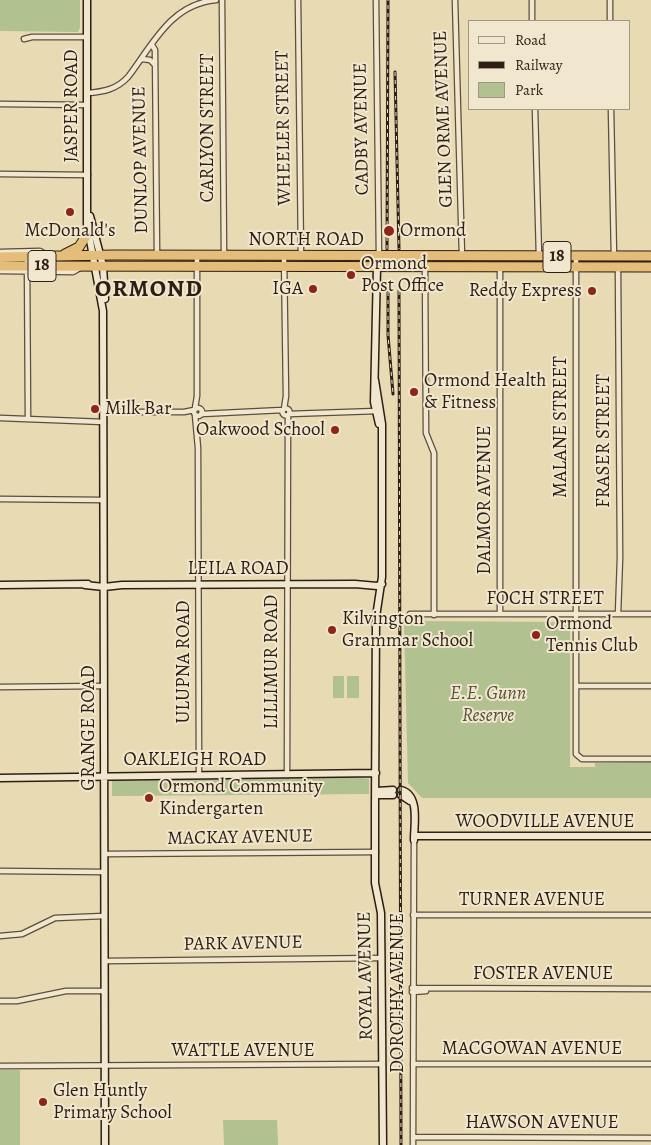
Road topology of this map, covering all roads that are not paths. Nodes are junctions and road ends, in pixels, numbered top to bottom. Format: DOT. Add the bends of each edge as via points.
graph roads {
  1 [pos="86,0"];
  2 [pos="216,0"];
  3 [pos="222,0"];
  4 [pos="298,0"];
  5 [pos="376,0"];
  6 [pos="455,0"];
  7 [pos="532,0"];
  8 [pos="610,0"];
  9 [pos="532,20"];
  10 [pos="610,20"];
  11 [pos="87,37"];
  12 [pos="24,40"];
  13 [pos="152,45"];
  14 [pos="142,59"];
  15 [pos="155,65"];
  16 [pos="87,93"];
  17 [pos="0,104"];
  18 [pos="87,105"];
  19 [pos="535,110"];
  20 [pos="612,110"];
  21 [pos="0,174"];
  22 [pos="88,175"];
  23 [pos="89,212"];
  24 [pos="88,233"];
  25 [pos="0,252"];
  26 [pos="97,255"];
  27 [pos="130,255"];
  28 [pos="157,255"];
  29 [pos="63,256"];
  30 [pos="197,256"];
  31 [pos="224,256"];
  32 [pos="284,256"];
  33 [pos="301,256"];
  34 [pos="651,256"];
  35 [pos="0,257"];
  36 [pos="52,257"];
  37 [pos="377,257"];
  38 [pos="539,257"];
  39 [pos="614,257"];
  40 [pos="462,262"];
  41 [pos="576,262"];
  42 [pos="28,265"];
  43 [pos="0,266"];
  44 [pos="100,266"];
  45 [pos="131,266"];
  46 [pos="197,266"];
  47 [pos="285,266"];
  48 [pos="425,266"];
  49 [pos="374,267"];
  50 [pos="500,267"];
  51 [pos="618,267"];
  52 [pos="651,267"];
  53 [pos="0,271"];
  54 [pos="378,411"];
  55 [pos="198,412"];
  56 [pos="286,412"];
  57 [pos="104,417"];
  58 [pos="0,418"];
  59 [pos="28,419"];
  60 [pos="0,499"];
  61 [pos="104,499"];
  62 [pos="104,584"];
  63 [pos="198,584"];
  64 [pos="287,584"];
  65 [pos="379,584"];
  66 [pos="0,585"];
  67 [pos="410,614"];
  68 [pos="500,614"];
  69 [pos="576,614"];
  70 [pos="618,614"];
  71 [pos="651,614"];
  72 [pos="434,615"];
  73 [pos="104,686"];
  74 [pos="576,686"];
  75 [pos="651,686"];
  76 [pos="0,687"];
  77 [pos="651,759"];
  78 [pos="287,774"];
  79 [pos="199,775"];
  80 [pos="376,775"];
  81 [pos="104,776"];
  82 [pos="0,778"];
  83 [pos="376,793"];
  84 [pos="393,793"];
  85 [pos="401,793"];
  86 [pos="651,836"];
  87 [pos="414,838"];
  88 [pos="376,852"];
  89 [pos="104,854"];
  90 [pos="0,871"];
  91 [pos="104,871"];
  92 [pos="413,915"];
  93 [pos="651,915"];
  94 [pos="104,916"];
  95 [pos="0,936"];
  96 [pos="382,958"];
  97 [pos="105,961"];
  98 [pos="651,989"];
  99 [pos="104,990"];
  100 [pos="412,990"];
  101 [pos="0,1001"];
  102 [pos="382,1064"];
  103 [pos="412,1064"];
  104 [pos="651,1064"];
  105 [pos="0,1066"];
  106 [pos="104,1066"];
  107 [pos="651,1138"];
  108 [pos="413,1141"];
  109 [pos="105,1145"];
  110 [pos="383,1145"];
  1 -- 11 [label="street, JASPER ROAD"];
  2 -- 13 [label="street" via="194,4 179,12"];
  3 -- 31 [label="street, CARLYON STREET"];
  4 -- 33 [label="street, WHEELER STREET"];
  5 -- 37 [label="street, CADBY AVENUE"];
  6 -- 40 [label="street, GLEN ORME AVENUE"];
  7 -- 9 [label="street"];
  8 -- 10 [label="street"];
  11 -- 12 [label="street" via="32,37"];
  11 -- 16 [label="street, JASPER ROAD"];
  13 -- 14 [label="street"];
  13 -- 15 [label="street, DUNLOP AVENUE"];
  14 -- 15 [label="street, DUNLOP AVENUE"];
  14 -- 16 [label="street" via="120,84 106,91"];
  15 -- 28 [label="street, DUNLOP AVENUE"];
  16 -- 18 [label="street, JASPER ROAD"];
  17 -- 18 [label="street"];
  18 -- 22 [label="street, JASPER ROAD"];
  19 -- 38 [label="street"];
  20 -- 39 [label="street"];
  21 -- 22 [label="street"];
  22 -- 23 [label="street, JASPER ROAD"];
  23 -- 24 [label="street, JASPER ROAD"];
  23 -- 26 [label="street, JASPER ROAD"];
  24 -- 26 [label="street, JASPER ROAD"];
  24 -- 29 [label="highway" via="79,247"];
  25 -- 36 [label="street, NORTH ROAD" via="40,251"];
  26 -- 27 [label="highway, NORTH ROAD / 18"];
  26 -- 29 [label="highway, NORTH ROAD / 18"];
  26 -- 44 [label="street, GRANGE ROAD"];
  27 -- 28 [label="highway, NORTH ROAD / 18"];
  27 -- 45 [label="highway"];
  28 -- 30 [label="highway, NORTH ROAD / 18"];
  29 -- 36 [label="highway, NORTH ROAD / 18"];
  30 -- 31 [label="highway, NORTH ROAD / 18"];
  30 -- 46 [label="street, ULUPNA ROAD"];
  31 -- 32 [label="highway, NORTH ROAD / 18"];
  32 -- 33 [label="highway, NORTH ROAD / 18"];
  32 -- 47 [label="street, LILLIMUR ROAD"];
  33 -- 37 [label="highway, NORTH ROAD / 18"];
  34 -- 39 [label="highway, NORTH ROAD / 18"];
  35 -- 42 [label="highway, NORTH ROAD / 18"];
  36 -- 42 [label="highway, NORTH ROAD / 18"];
  37 -- 40 [label="highway, NORTH ROAD / 18"];
  37 -- 49 [label="street, ROYAL AVENUE"];
  38 -- 40 [label="highway, NORTH ROAD / 18"];
  38 -- 41 [label="highway, NORTH ROAD / 18"];
  39 -- 41 [label="highway, NORTH ROAD / 18"];
  40 -- 48 [label="highway, NORTH ROAD / 18"];
  40 -- 50 [label="highway, NORTH ROAD / 18"];
  41 -- 50 [label="highway, NORTH ROAD / 18"];
  41 -- 51 [label="highway, NORTH ROAD / 18"];
  41 -- 69 [label="street, MALANE STREET"];
  42 -- 43 [label="highway, NORTH ROAD / 18"];
  42 -- 44 [label="highway, NORTH ROAD / 18"];
  42 -- 53 [label="street, NORTH ROAD"];
  42 -- 59 [label="street"];
  44 -- 45 [label="highway, NORTH ROAD / 18"];
  44 -- 57 [label="street, GRANGE ROAD"];
  45 -- 46 [label="highway, NORTH ROAD / 18"];
  46 -- 47 [label="highway, NORTH ROAD / 18"];
  46 -- 55 [label="street, ULUPNA ROAD"];
  47 -- 49 [label="highway, NORTH ROAD / 18"];
  47 -- 56 [label="street, LILLIMUR ROAD"];
  48 -- 49 [label="highway, NORTH ROAD / 18"];
  48 -- 72 [label="street" via="426,432 434,453"];
  49 -- 54 [label="street, ROYAL AVENUE"];
  50 -- 68 [label="street, DALMOR AVENUE"];
  51 -- 52 [label="highway, NORTH ROAD / 18"];
  51 -- 70 [label="street, FRASER STREET"];
  54 -- 56 [label="street"];
  54 -- 65 [label="street, ROYAL AVENUE" via="382,572"];
  55 -- 56 [label="street"];
  55 -- 57 [label="street"];
  55 -- 63 [label="street, ULUPNA ROAD"];
  56 -- 64 [label="street, LILLIMUR ROAD"];
  57 -- 59 [label="street"];
  57 -- 61 [label="street, GRANGE ROAD"];
  58 -- 59 [label="street"];
  60 -- 61 [label="street"];
  61 -- 62 [label="street, GRANGE ROAD"];
  62 -- 63 [label="street, LEILA ROAD"];
  62 -- 66 [label="street, LEILA ROAD"];
  62 -- 73 [label="street, GRANGE ROAD"];
  63 -- 64 [label="street, LEILA ROAD"];
  63 -- 79 [label="street, ULUPNA ROAD"];
  64 -- 65 [label="street, LEILA ROAD"];
  64 -- 78 [label="street, LILLIMUR ROAD"];
  65 -- 80 [label="street, ROYAL AVENUE"];
  67 -- 72 [label="street, FOCH STREET"];
  68 -- 69 [label="street, FOCH STREET"];
  68 -- 72 [label="street, FOCH STREET"];
  69 -- 70 [label="street, FOCH STREET"];
  69 -- 74 [label="street, MALANE STREET"];
  70 -- 71 [label="street, FOCH STREET"];
  73 -- 76 [label="street"];
  73 -- 81 [label="street, GRANGE ROAD"];
  74 -- 75 [label="street"];
  74 -- 77 [label="street, MALANE STREET" via="578,758"];
  78 -- 79 [label="street, OAKLEIGH ROAD"];
  78 -- 80 [label="street, OAKLEIGH ROAD"];
  79 -- 81 [label="street, OAKLEIGH ROAD"];
  80 -- 83 [label="street, ROYAL AVENUE"];
  81 -- 82 [label="street, OAKLEIGH ROAD"];
  81 -- 89 [label="street, GRANGE ROAD"];
  83 -- 84 [label="street"];
  83 -- 88 [label="street, ROYAL AVENUE"];
  85 -- 87 [label="street" via="413,807"];
  86 -- 87 [label="street, WOODVILLE AVENUE"];
  87 -- 92 [label="street, DOROTHY AVENUE"];
  88 -- 89 [label="street, MACKAY AVENUE"];
  88 -- 96 [label="street, ROYAL AVENUE"];
  89 -- 91 [label="street, GRANGE ROAD"];
  90 -- 91 [label="street"];
  91 -- 94 [label="street, GRANGE ROAD"];
  92 -- 93 [label="street, TURNER AVENUE"];
  92 -- 100 [label="street, DOROTHY AVENUE"];
  94 -- 95 [label="street" via="55,918 22,934"];
  94 -- 97 [label="street, GRANGE ROAD"];
  96 -- 97 [label="street, PARK AVENUE"];
  96 -- 102 [label="street, ROYAL AVENUE"];
  97 -- 99 [label="street, GRANGE ROAD"];
  98 -- 100 [label="street, FOSTER AVENUE"];
  99 -- 101 [label="street" via="66,991"];
  99 -- 106 [label="street, GRANGE ROAD"];
  100 -- 103 [label="street, DOROTHY AVENUE"];
  102 -- 106 [label="street, WATTLE AVENUE"];
  102 -- 110 [label="street, ROYAL AVENUE"];
  103 -- 104 [label="street, MACGOWAN AVENUE"];
  103 -- 108 [label="street, DOROTHY AVENUE"];
  105 -- 106 [label="street, WATTLE AVENUE"];
  106 -- 109 [label="street, GRANGE ROAD"];
  107 -- 108 [label="street, HAWSON AVENUE"];
}
